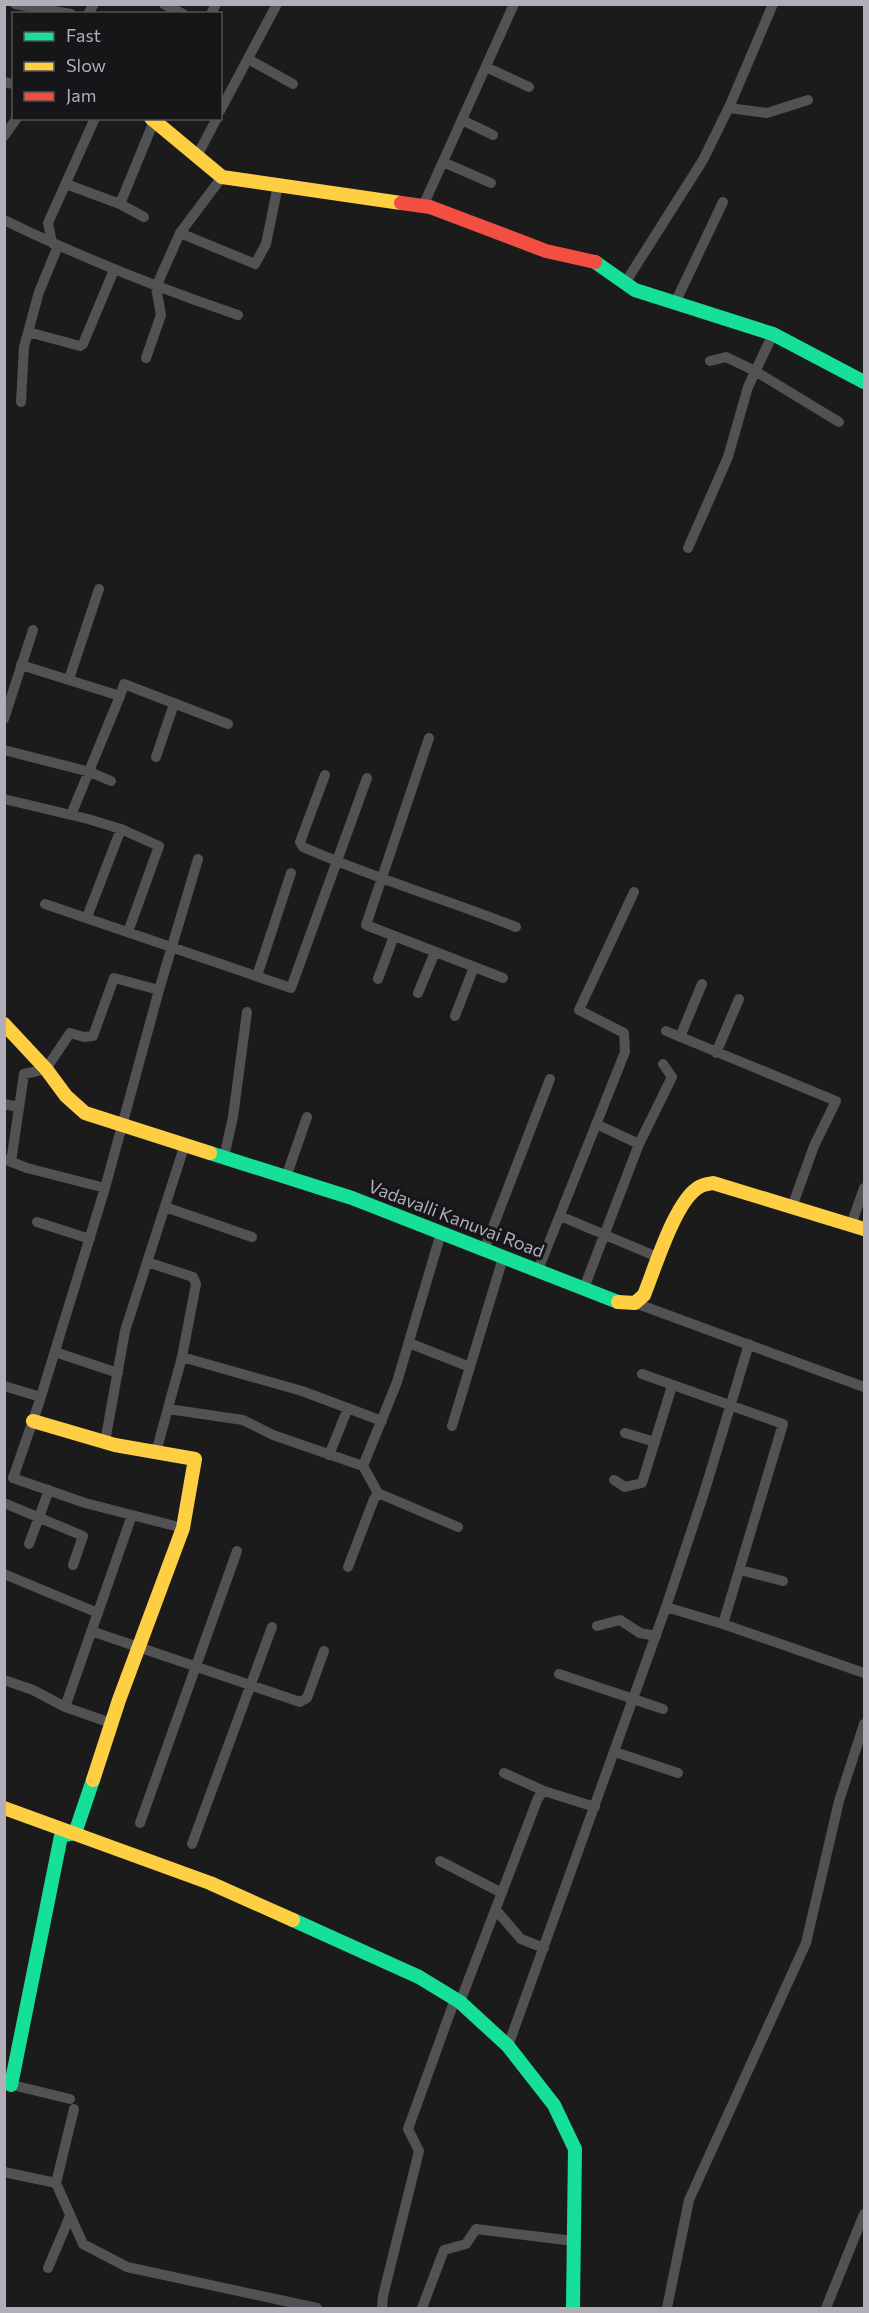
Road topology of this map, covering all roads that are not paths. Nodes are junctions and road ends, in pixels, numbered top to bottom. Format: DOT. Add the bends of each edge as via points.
graph roads {
  1 [pos="15,4"];
  2 [pos="164,4"];
  3 [pos="277,4"];
  4 [pos="514,4"];
  5 [pos="773,4"];
  6 [pos="60,12"];
  7 [pos="179,12"];
  8 [pos="248,59"];
  9 [pos="486,67"];
  10 [pos="293,84"];
  11 [pos="530,87"];
  12 [pos="808,100"];
  13 [pos="222,107"];
  14 [pos="729,108"];
  15 [pos="16,120"];
  16 [pos="94,120"];
  17 [pos="153,120"];
  18 [pos="154,120"];
  19 [pos="216,120"];
  20 [pos="462,120"];
  21 [pos="493,135"];
  22 [pos="4,136"];
  23 [pos="197,156"];
  24 [pos="443,162"];
  25 [pos="222,177"];
  26 [pos="491,183"];
  27 [pos="66,184"];
  28 [pos="278,185"];
  29 [pos="723,201"];
  30 [pos="120,204"];
  31 [pos="423,206"];
  32 [pos="144,218"];
  33 [pos="4,220"];
  34 [pos="180,233"];
  35 [pos="55,245"];
  36 [pos="114,270"];
  37 [pos="625,283"];
  38 [pos="156,287"];
  39 [pos="675,303"];
  40 [pos="238,315"];
  41 [pos="28,332"];
  42 [pos="773,334"];
  43 [pos="146,358"];
  44 [pos="710,361"];
  45 [pos="755,371"];
  46 [pos="864,380"];
  47 [pos="21,402"];
  48 [pos="839,422"];
  49 [pos="688,548"];
  50 [pos="99,589"];
  51 [pos="33,630"];
  52 [pos="21,665"];
  53 [pos="69,679"];
  54 [pos="120,696"];
  55 [pos="174,704"];
  56 [pos="4,719"];
  57 [pos="228,724"];
  58 [pos="429,738"];
  59 [pos="4,750"];
  60 [pos="156,757"];
  61 [pos="90,772"];
  62 [pos="325,775"];
  63 [pos="367,778"];
  64 [pos="111,782"];
  65 [pos="4,799"];
  66 [pos="71,814"];
  67 [pos="121,829"];
  68 [pos="198,859"];
  69 [pos="337,862"];
  70 [pos="291,873"];
  71 [pos="382,879"];
  72 [pos="634,892"];
  73 [pos="45,904"];
  74 [pos="87,917"];
  75 [pos="516,927"];
  76 [pos="128,932"];
  77 [pos="394,936"];
  78 [pos="172,947"];
  79 [pos="435,952"];
  80 [pos="474,967"];
  81 [pos="257,976"];
  82 [pos="378,978"];
  83 [pos="503,978"];
  84 [pos="702,984"];
  85 [pos="159,990"];
  86 [pos="418,993"];
  87 [pos="739,999"];
  88 [pos="247,1012"];
  89 [pos="455,1016"];
  90 [pos="4,1024"];
  91 [pos="666,1030"];
  92 [pos="680,1037"];
  93 [pos="716,1053"];
  94 [pos="663,1064"];
  95 [pos="46,1069"];
  96 [pos="550,1078"];
  97 [pos="4,1104"];
  98 [pos="18,1107"];
  99 [pos="307,1117"];
  100 [pos="122,1125"];
  101 [pos="596,1125"];
  102 [pos="185,1144"];
  103 [pos="639,1144"];
  104 [pos="224,1157"];
  105 [pos="8,1160"];
  106 [pos="286,1177"];
  107 [pos="105,1188"];
  108 [pos="864,1188"];
  109 [pos="165,1207"];
  110 [pos="792,1207"];
  111 [pos="560,1216"];
  112 [pos="37,1222"];
  113 [pos="858,1227"];
  114 [pos="441,1233"];
  115 [pos="605,1234"];
  116 [pos="252,1237"];
  117 [pos="90,1239"];
  118 [pos="484,1250"];
  119 [pos="503,1257"];
  120 [pos="660,1258"];
  121 [pos="147,1262"];
  122 [pos="538,1270"];
  123 [pos="584,1288"];
  124 [pos="635,1303"];
  125 [pos="409,1343"];
  126 [pos="748,1344"];
  127 [pos="55,1352"];
  128 [pos="182,1357"];
  129 [pos="470,1367"];
  130 [pos="118,1372"];
  131 [pos="642,1374"];
  132 [pos="4,1386"];
  133 [pos="672,1386"];
  134 [pos="864,1387"];
  135 [pos="41,1397"];
  136 [pos="730,1406"];
  137 [pos="348,1408"];
  138 [pos="168,1409"];
  139 [pos="33,1421"];
  140 [pos="382,1421"];
  141 [pos="452,1426"];
  142 [pos="625,1433"];
  143 [pos="105,1442"];
  144 [pos="655,1442"];
  145 [pos="156,1452"];
  146 [pos="330,1455"];
  147 [pos="363,1466"];
  148 [pos="9,1474"];
  149 [pos="614,1480"];
  150 [pos="49,1490"];
  151 [pos="378,1493"];
  152 [pos="4,1503"];
  153 [pos="132,1515"];
  154 [pos="39,1517"];
  155 [pos="458,1527"];
  156 [pos="183,1528"];
  157 [pos="29,1544"];
  158 [pos="237,1551"];
  159 [pos="73,1565"];
  160 [pos="348,1567"];
  161 [pos="740,1570"];
  162 [pos="4,1574"];
  163 [pos="783,1581"];
  164 [pos="666,1607"];
  165 [pos="98,1613"];
  166 [pos="723,1624"];
  167 [pos="597,1626"];
  168 [pos="272,1627"];
  169 [pos="92,1631"];
  170 [pos="656,1636"];
  171 [pos="139,1647"];
  172 [pos="324,1651"];
  173 [pos="197,1667"];
  174 [pos="864,1673"];
  175 [pos="559,1674"];
  176 [pos="4,1680"];
  177 [pos="251,1685"];
  178 [pos="633,1700"];
  179 [pos="65,1707"];
  180 [pos="663,1709"];
  181 [pos="111,1723"];
  182 [pos="864,1724"];
  183 [pos="615,1752"];
  184 [pos="504,1773"];
  185 [pos="678,1773"];
  186 [pos="544,1791"];
  187 [pos="595,1807"];
  188 [pos="4,1808"];
  189 [pos="140,1823"];
  190 [pos="75,1833"];
  191 [pos="192,1844"];
  192 [pos="440,1861"];
  193 [pos="502,1893"];
  194 [pos="496,1910"];
  195 [pos="544,1948"];
  196 [pos="458,2000"];
  197 [pos="508,2046"];
  198 [pos="8,2084"];
  199 [pos="4,2172"];
  200 [pos="56,2183"];
  201 [pos="864,2214"];
  202 [pos="70,2216"];
  203 [pos="574,2241"];
  204 [pos="48,2268"];
  205 [pos="317,2308"];
  206 [pos="382,2308"];
  207 [pos="422,2308"];
  208 [pos="573,2308"];
  209 [pos="667,2308"];
  210 [pos="826,2308"];
  1 -- 6 [label="street"];
  2 -- 7 [label="street"];
  3 -- 8 [label="street"];
  4 -- 9 [label="street"];
  5 -- 14 [label="street"];
  8 -- 10 [label="street"];
  8 -- 13 [label="street"];
  9 -- 11 [label="street"];
  9 -- 20 [label="street"];
  12 -- 14 [label="street" via="767,113"];
  14 -- 37 [label="street" via="703,160"];
  15 -- 22 [label="street"];
  16 -- 27 [label="street"];
  17 -- 30 [label="street"];
  18 -- 23 [label="street"];
  19 -- 23 [label="street"];
  20 -- 21 [label="street"];
  20 -- 24 [label="street"];
  23 -- 25 [label="street"];
  24 -- 26 [label="street"];
  24 -- 31 [label="street"];
  25 -- 28 [label="street"];
  25 -- 34 [label="street"];
  27 -- 30 [label="street"];
  27 -- 35 [label="street" via="48,223"];
  28 -- 31 [label="street"];
  28 -- 34 [label="street" via="266,244 255,264"];
  29 -- 39 [label="street"];
  30 -- 32 [label="street"];
  31 -- 37 [label="street" via="546,251 594,261"];
  33 -- 35 [label="street"];
  34 -- 38 [label="street"];
  35 -- 36 [label="street"];
  35 -- 41 [label="street"];
  36 -- 38 [label="street"];
  36 -- 41 [label="street" via="83,344"];
  37 -- 39 [label="street"];
  38 -- 40 [label="street"];
  38 -- 43 [label="street" via="160,315"];
  39 -- 42 [label="street"];
  41 -- 47 [label="street"];
  42 -- 45 [label="street"];
  42 -- 46 [label="street"];
  44 -- 45 [label="street" via="726,357"];
  45 -- 48 [label="street"];
  45 -- 49 [label="street" via="728,457"];
  50 -- 53 [label="street"];
  51 -- 52 [label="street"];
  52 -- 53 [label="street"];
  52 -- 56 [label="street"];
  53 -- 54 [label="street"];
  54 -- 55 [label="street" via="124,684"];
  54 -- 61 [label="street"];
  55 -- 57 [label="street"];
  55 -- 60 [label="street"];
  58 -- 71 [label="street"];
  59 -- 61 [label="street"];
  61 -- 64 [label="street"];
  61 -- 66 [label="street"];
  62 -- 69 [label="street" via="300,842"];
  63 -- 69 [label="street"];
  65 -- 66 [label="street"];
  66 -- 67 [label="street"];
  67 -- 74 [label="street"];
  67 -- 76 [label="street" via="159,846"];
  68 -- 78 [label="street"];
  69 -- 71 [label="street"];
  69 -- 81 [label="street" via="291,988"];
  70 -- 81 [label="street"];
  71 -- 75 [label="street"];
  71 -- 77 [label="street" via="366,925"];
  72 -- 101 [label="street" via="579,1010 624,1033 625,1053"];
  73 -- 74 [label="street"];
  74 -- 76 [label="street"];
  76 -- 78 [label="street"];
  77 -- 79 [label="street"];
  77 -- 82 [label="street"];
  78 -- 81 [label="street"];
  78 -- 85 [label="street"];
  79 -- 80 [label="street"];
  79 -- 86 [label="street"];
  80 -- 83 [label="street"];
  80 -- 89 [label="street"];
  84 -- 92 [label="street"];
  85 -- 95 [label="street" via="114,978 93,1036 70,1033"];
  85 -- 100 [label="street"];
  87 -- 93 [label="street"];
  88 -- 104 [label="street"];
  90 -- 95 [label="street, Vadavalli Kanuvai Road"];
  91 -- 92 [label="street"];
  92 -- 93 [label="street"];
  93 -- 110 [label="street" via="836,1101 814,1146"];
  94 -- 103 [label="street" via="672,1077"];
  95 -- 98 [label="street" via="24,1074"];
  95 -- 100 [label="street, Vadavalli Kanuvai Road" via="66,1096 86,1113"];
  96 -- 118 [label="street"];
  97 -- 98 [label="street"];
  98 -- 105 [label="street"];
  99 -- 106 [label="street"];
  100 -- 102 [label="street, Vadavalli Kanuvai Road"];
  100 -- 107 [label="street"];
  101 -- 103 [label="street"];
  101 -- 111 [label="street"];
  102 -- 104 [label="street, Vadavalli Kanuvai Road"];
  102 -- 109 [label="street"];
  103 -- 115 [label="street"];
  104 -- 106 [label="street, Vadavalli Kanuvai Road"];
  105 -- 107 [label="street"];
  106 -- 114 [label="street, Vadavalli Kanuvai Road"];
  107 -- 117 [label="street"];
  108 -- 113 [label="street"];
  109 -- 116 [label="street"];
  109 -- 121 [label="street"];
  110 -- 113 [label="street"];
  110 -- 120 [label="street" via="713,1183 703,1184 681,1209"];
  111 -- 115 [label="street"];
  111 -- 122 [label="street"];
  112 -- 117 [label="street"];
  114 -- 118 [label="street, Vadavalli Kanuvai Road"];
  114 -- 125 [label="street"];
  115 -- 120 [label="street"];
  115 -- 123 [label="street"];
  117 -- 127 [label="street"];
  118 -- 119 [label="street, Vadavalli Kanuvai Road"];
  119 -- 122 [label="street, Vadavalli Kanuvai Road"];
  119 -- 129 [label="street"];
  120 -- 124 [label="street" via="644,1295"];
  121 -- 128 [label="street" via="193,1277 196,1284"];
  121 -- 130 [label="street" via="125,1331"];
  122 -- 123 [label="street, Vadavalli Kanuvai Road"];
  123 -- 124 [label="street, Vadavalli Kanuvai Road" via="623,1304"];
  124 -- 126 [label="street"];
  125 -- 129 [label="street"];
  125 -- 140 [label="street"];
  126 -- 134 [label="street"];
  126 -- 136 [label="street"];
  127 -- 130 [label="street"];
  127 -- 135 [label="street"];
  128 -- 137 [label="street"];
  128 -- 138 [label="street"];
  129 -- 141 [label="street"];
  130 -- 143 [label="street"];
  131 -- 133 [label="street"];
  132 -- 135 [label="street"];
  133 -- 136 [label="street"];
  133 -- 144 [label="street"];
  135 -- 139 [label="street"];
  136 -- 161 [label="street" via="783,1424"];
  136 -- 164 [label="street"];
  137 -- 140 [label="street"];
  137 -- 146 [label="street"];
  138 -- 145 [label="street"];
  138 -- 146 [label="street" via="243,1420"];
  139 -- 143 [label="street"];
  139 -- 148 [label="street"];
  140 -- 147 [label="street"];
  142 -- 144 [label="street"];
  143 -- 145 [label="street"];
  144 -- 149 [label="street" via="642,1483 625,1487"];
  145 -- 156 [label="street" via="195,1459"];
  146 -- 147 [label="street"];
  147 -- 151 [label="street"];
  148 -- 150 [label="street"];
  150 -- 153 [label="street"];
  150 -- 154 [label="street"];
  151 -- 155 [label="street"];
  151 -- 160 [label="street"];
  152 -- 154 [label="street"];
  153 -- 156 [label="street"];
  153 -- 165 [label="street"];
  154 -- 157 [label="street"];
  154 -- 159 [label="street" via="83,1536"];
  156 -- 171 [label="street"];
  158 -- 173 [label="street"];
  161 -- 163 [label="street"];
  161 -- 166 [label="street"];
  162 -- 165 [label="street"];
  164 -- 166 [label="street"];
  164 -- 170 [label="street"];
  165 -- 169 [label="street"];
  166 -- 174 [label="street"];
  167 -- 170 [label="street" via="620,1620 640,1633"];
  168 -- 177 [label="street"];
  169 -- 171 [label="street"];
  169 -- 179 [label="street"];
  170 -- 178 [label="street"];
  171 -- 173 [label="street"];
  171 -- 181 [label="street"];
  172 -- 177 [label="street" via="304,1701"];
  173 -- 177 [label="street"];
  173 -- 189 [label="street"];
  175 -- 178 [label="street"];
  176 -- 179 [label="street" via="33,1689"];
  177 -- 191 [label="street"];
  178 -- 180 [label="street"];
  178 -- 183 [label="street"];
  179 -- 181 [label="street"];
  181 -- 190 [label="street"];
  182 -- 209 [label="street" via="839,1801 806,1943 689,2200"];
  183 -- 185 [label="street"];
  183 -- 187 [label="street"];
  184 -- 186 [label="street"];
  186 -- 187 [label="street"];
  186 -- 193 [label="street"];
  187 -- 195 [label="street"];
  188 -- 190 [label="street"];
  190 -- 196 [label="street" via="210,1883 419,1977"];
  190 -- 198 [label="street" via="61,1836"];
  192 -- 193 [label="street"];
  193 -- 194 [label="street"];
  194 -- 195 [label="street" via="521,1939"];
  194 -- 196 [label="street"];
  195 -- 197 [label="street"];
  196 -- 197 [label="street"];
  196 -- 206 [label="street" via="408,2129 419,2151"];
  197 -- 203 [label="street" via="554,2105 575,2149"];
  198 -- 200 [label="street" via="72,2104"];
  199 -- 200 [label="street"];
  200 -- 202 [label="street"];
  201 -- 210 [label="street"];
  202 -- 204 [label="street"];
  202 -- 205 [label="street" via="83,2244 127,2267"];
  203 -- 207 [label="street" via="476,2229 466,2244 444,2250"];
  203 -- 208 [label="street"];
}
